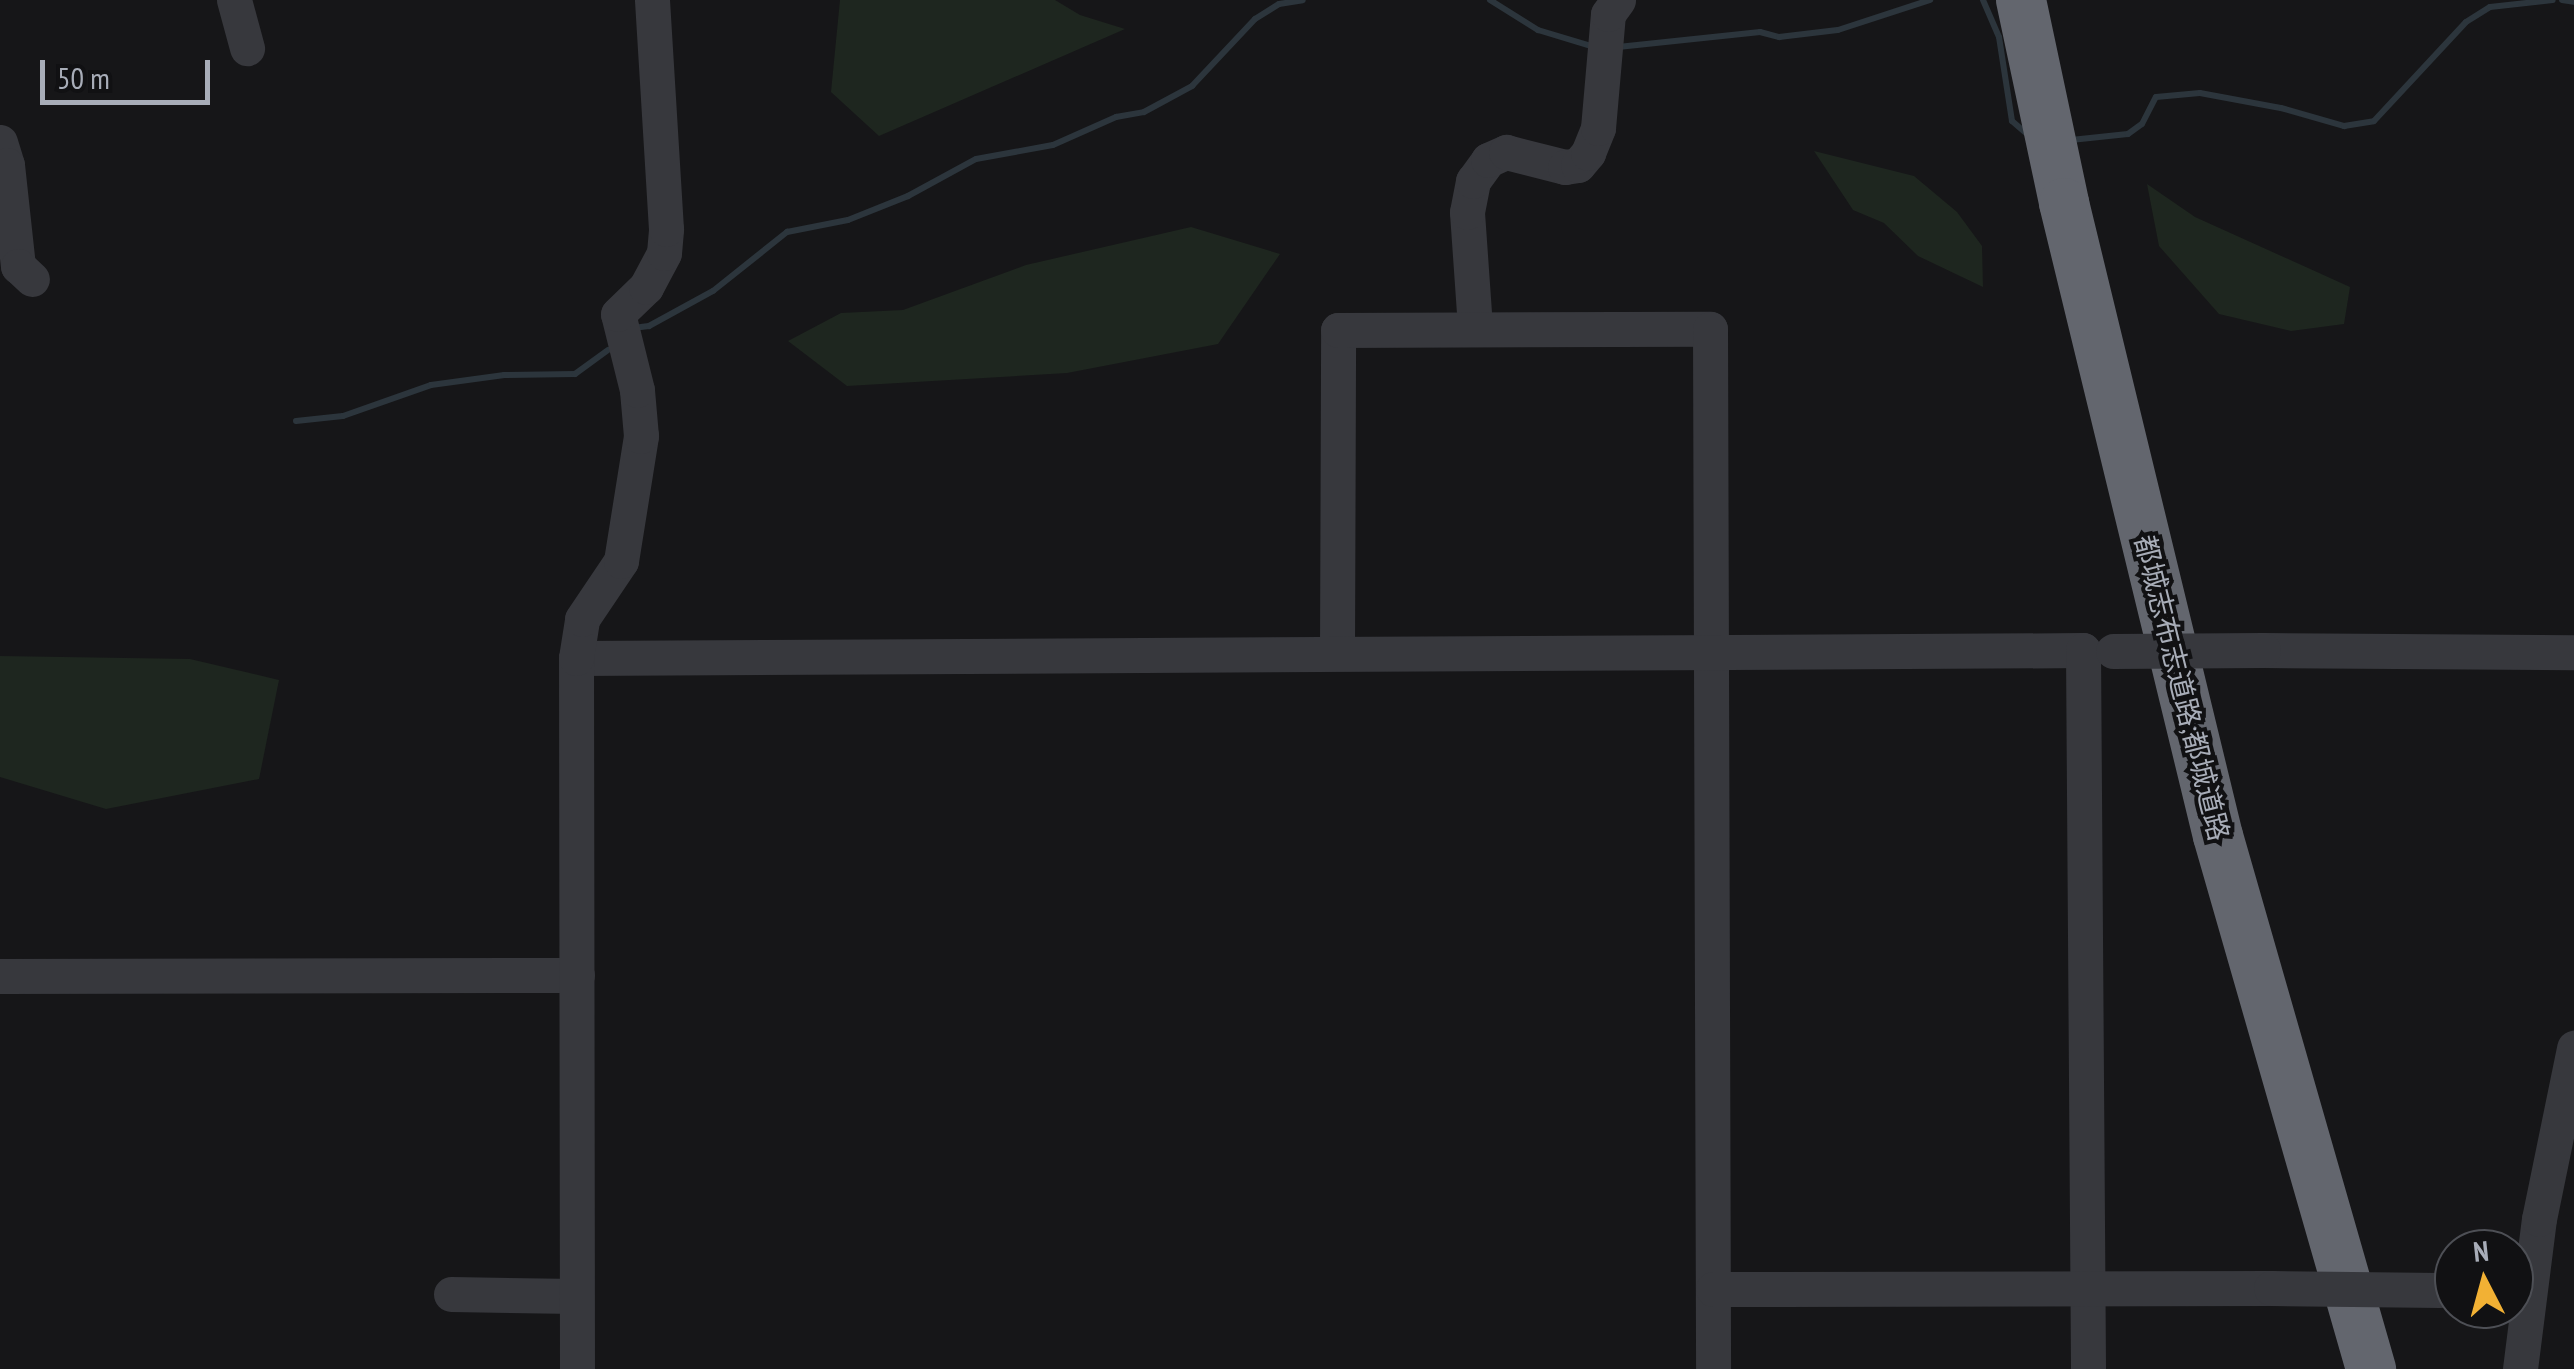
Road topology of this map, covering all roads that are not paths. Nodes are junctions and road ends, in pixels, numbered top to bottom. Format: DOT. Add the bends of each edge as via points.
graph roads {
  1 [pos="234,0"];
  2 [pos="652,0"];
  3 [pos="1618,0"];
  4 [pos="2021,0"];
  5 [pos="247,48"];
  6 [pos="0,142"];
  7 [pos="32,279"];
  8 [pos="1475,326"];
  9 [pos="1710,650"];
  10 [pos="2098,651"];
  11 [pos="1337,652"];
  12 [pos="2574,652"];
  13 [pos="576,658"];
  14 [pos="577,975"];
  15 [pos="0,976"];
  16 [pos="2574,1048"];
  17 [pos="2534,1233"];
  18 [pos="1713,1289"];
  19 [pos="2434,1290"];
  20 [pos="2088,1291"];
  21 [pos="451,1294"];
  22 [pos="576,1296"];
  23 [pos="2521,1329"];
  24 [pos="576,1369"];
  25 [pos="1712,1369"];
  26 [pos="2088,1369"];
  27 [pos="2371,1369"];
  28 [pos="2520,1369"];
  1 -- 5 [label="street"];
  2 -- 13 [label="street" via="665,241 646,287 618,314 637,390 639,452 621,561 582,618"];
  3 -- 8 [label="street" via="1608,14 1598,128 1588,153 1565,166 1506,152 1488,160 1473,181 1467,212"];
  4 -- 27 [label="highway, 都城志布志道路;都城道路" via="2218,836"];
  6 -- 7 [label="street" via="18,266"];
  8 -- 9 [label="street" via="1710,329"];
  8 -- 11 [label="street" via="1338,330"];
  9 -- 10 [label="street"];
  9 -- 11 [label="street"];
  9 -- 18 [label="street"];
  10 -- 12 [label="street, bridge"];
  10 -- 20 [label="street"];
  11 -- 13 [label="street"];
  13 -- 14 [label="street"];
  14 -- 15 [label="street"];
  14 -- 22 [label="street"];
  16 -- 17 [label="street"];
  18 -- 20 [label="street"];
  18 -- 25 [label="street"];
  19 -- 20 [label="street, bridge"];
  20 -- 26 [label="street"];
  21 -- 22 [label="street"];
  22 -- 24 [label="street"];
  23 -- 28 [label="street"];
}
